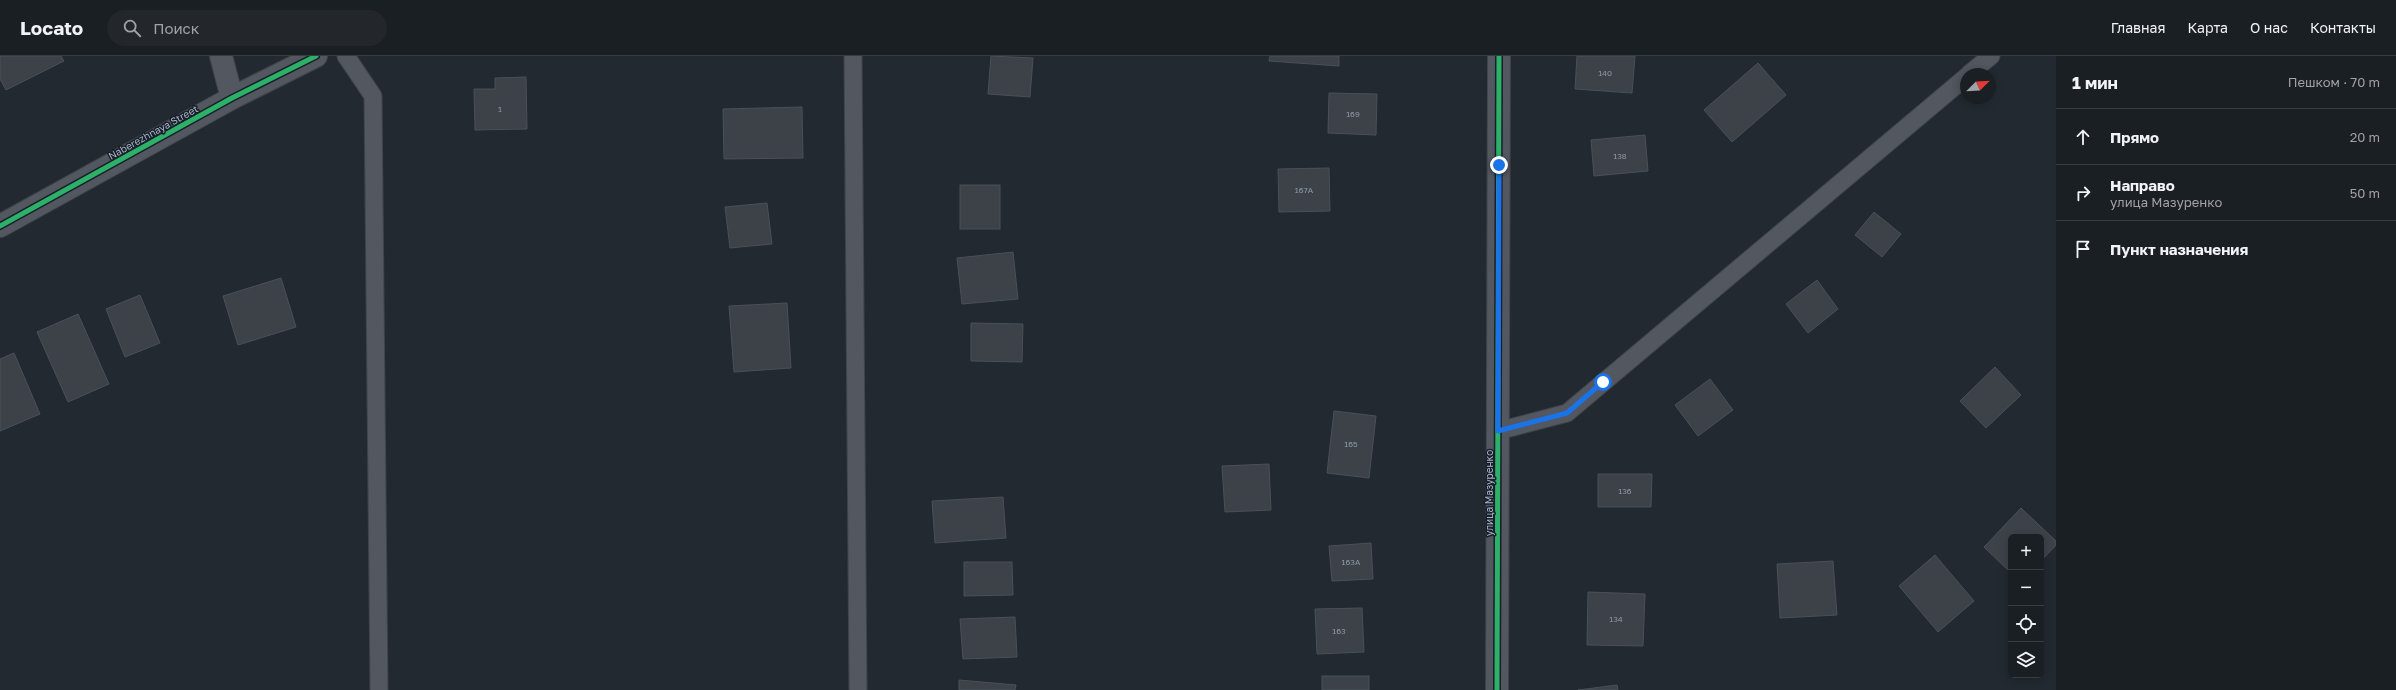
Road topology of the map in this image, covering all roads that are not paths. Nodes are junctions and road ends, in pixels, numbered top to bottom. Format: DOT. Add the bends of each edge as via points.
graph roads {
  1 [pos="221,56"];
  2 [pos="316,56"];
  3 [pos="346,56"];
  4 [pos="853,56"];
  5 [pos="1499,56"];
  6 [pos="1991,56"];
  7 [pos="1976,68"];
  8 [pos="1960,82"];
  9 [pos="232,98"];
  10 [pos="0,226"];
  11 [pos="1498,431"];
  12 [pos="379,690"];
  13 [pos="858,690"];
  14 [pos="1497,690"];
  1 -- 9 [label="street"];
  2 -- 9 [label="street, Naberezhnaya Street"];
  3 -- 12 [label="lane" via="374,96"];
  4 -- 13 [label="lane"];
  5 -- 11 [label="street, улица Мазуренко"];
  6 -- 7 [label="lane"];
  8 -- 11 [label="lane" via="1567,413"];
  9 -- 10 [label="street, Naberezhnaya Street"];
  11 -- 14 [label="street, улица Мазуренко"];
}
